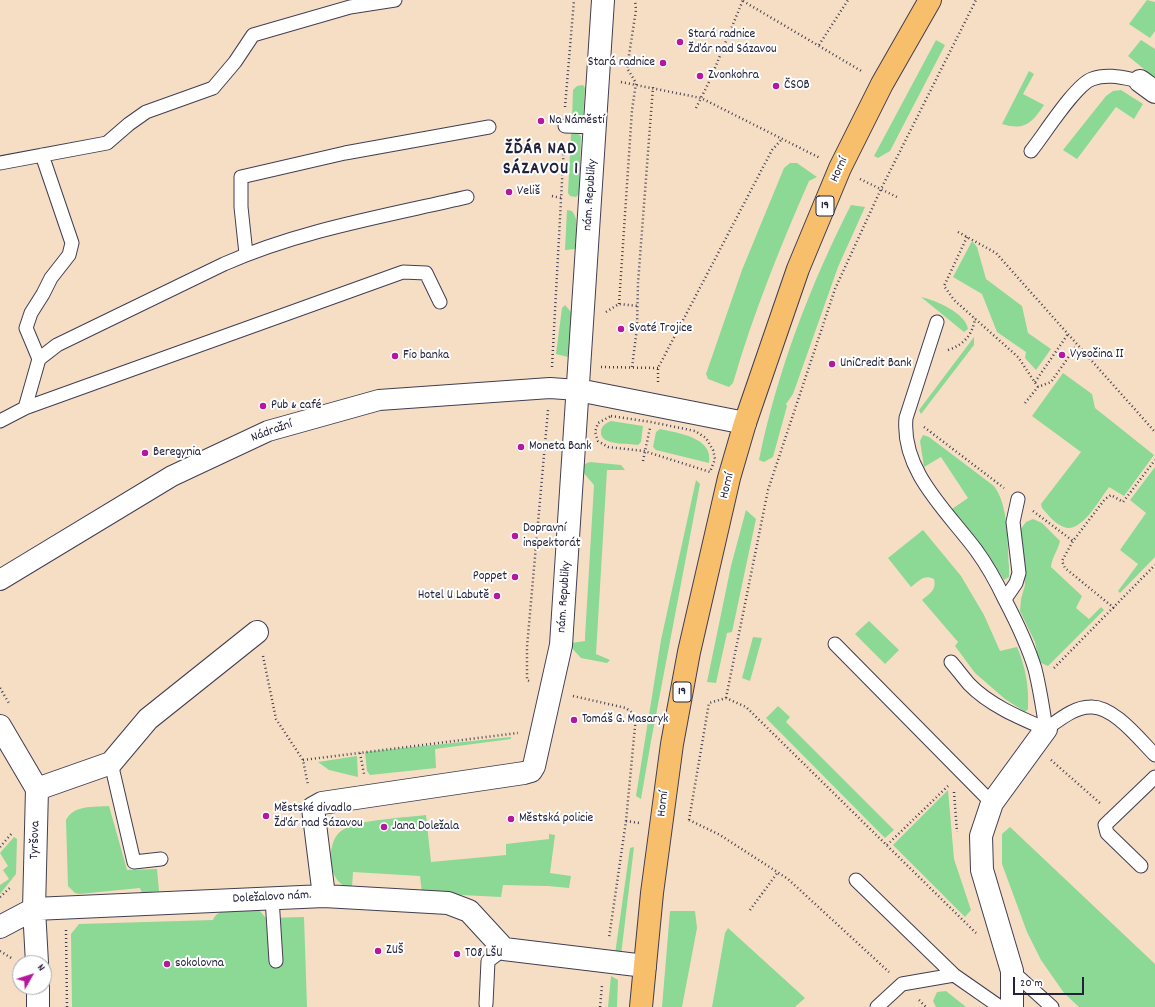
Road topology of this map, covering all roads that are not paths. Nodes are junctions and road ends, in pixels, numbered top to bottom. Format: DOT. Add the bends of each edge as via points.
graph roads {
  1 [pos="394,0"];
  2 [pos="604,0"];
  3 [pos="930,0"];
  4 [pos="1148,86"];
  5 [pos="565,126"];
  6 [pos="489,127"];
  7 [pos="595,127"];
  8 [pos="1032,151"];
  9 [pos="42,155"];
  10 [pos="0,163"];
  11 [pos="467,197"];
  12 [pos="246,254"];
  13 [pos="440,302"];
  14 [pos="937,322"];
  15 [pos="39,359"];
  16 [pos="578,390"];
  17 [pos="25,408"];
  18 [pos="0,421"];
  19 [pos="745,423"];
  20 [pos="1018,499"];
  21 [pos="0,580"];
  22 [pos="1005,599"];
  23 [pos="258,632"];
  24 [pos="835,644"];
  25 [pos="951,662"];
  26 [pos="0,726"];
  27 [pos="1046,729"];
  28 [pos="542,730"];
  29 [pos="1155,756"];
  30 [pos="111,763"];
  31 [pos="1155,777"];
  32 [pos="37,789"];
  33 [pos="992,802"];
  34 [pos="161,859"];
  35 [pos="1141,866"];
  36 [pos="856,880"];
  37 [pos="324,896"];
  38 [pos="272,898"];
  39 [pos="34,909"];
  40 [pos="0,927"];
  41 [pos="504,949"];
  42 [pos="28,955"];
  43 [pos="276,961"];
  44 [pos="645,966"];
  45 [pos="1012,971"];
  46 [pos="954,975"];
  47 [pos="38,995"];
  48 [pos="486,1004"];
  49 [pos="38,1007"];
  50 [pos="641,1007"];
  51 [pos="877,1007"];
  52 [pos="1000,1007"];
  53 [pos="1012,1007"];
  54 [pos="1052,1007"];
  1 -- 9 [label="lane" via="350,7 253,35 213,88 146,112 107,143"];
  2 -- 7 [label="street, nám. Republiky"];
  3 -- 19 [label="main road, Horní / 19" via="882,84 840,168 798,269"];
  4 -- 8 [label="lane" via="1114,75 1092,79 1079,88"];
  5 -- 7 [label="lane"];
  6 -- 12 [label="lane" via="345,153 241,177"];
  7 -- 16 [label="street, nám. Republiky"];
  9 -- 10 [label="lane"];
  9 -- 15 [label="lane" via="72,243 69,255 51,278 31,313 26,328"];
  11 -- 12 [label="lane" via="322,230"];
  12 -- 15 [label="lane" via="57,345"];
  13 -- 17 [label="lane" via="426,273 403,272"];
  14 -- 22 [label="lane" via="906,418 904,431 908,450 935,501 977,552"];
  15 -- 17 [label="lane"];
  16 -- 19 [label="street"];
  16 -- 21 [label="street, Nádražní" via="550,388 379,400 268,431 172,476"];
  16 -- 28 [label="street, nám. Republiky" via="562,645"];
  17 -- 18 [label="lane"];
  19 -- 44 [label="main road, Horní / 19" via="729,478 689,652 672,744"];
  20 -- 22 [label="lane" via="1013,522 1019,573 1016,583"];
  22 -- 27 [label="lane" via="1034,669"];
  23 -- 30 [label="street" via="148,719"];
  24 -- 33 [label="lane"];
  25 -- 27 [label="lane" via="970,684 989,698 1016,716"];
  26 -- 32 [label="street"];
  27 -- 29 [label="lane" via="1071,712 1089,706 1103,708 1116,717"];
  27 -- 33 [label="street"];
  28 -- 37 [label="street, Doležalovo nám." via="534,766 530,771 322,803 313,808"];
  30 -- 32 [label="street"];
  30 -- 34 [label="lane" via="134,862"];
  31 -- 35 [label="lane" via="1105,825 1107,833"];
  32 -- 39 [label="street, Tyršova"];
  33 -- 45 [label="street" via="981,836 982,870"];
  36 -- 46 [label="lane"];
  37 -- 38 [label="street, Doležalovo nám."];
  37 -- 41 [label="street" via="448,903 469,911"];
  38 -- 39 [label="street, Doležalovo nám."];
  38 -- 43 [label="lane"];
  39 -- 40 [label="street"];
  39 -- 42 [label="street, Tyršova"];
  41 -- 44 [label="street"];
  41 -- 48 [label="lane" via="488,961"];
  44 -- 50 [label="main road, Horní / 19"];
  45 -- 53 [label="street"];
  45 -- 54 [label="lane"];
  46 -- 51 [label="lane" via="902,984"];
  46 -- 52 [label="lane"];
  47 -- 49 [label="street"];
}
